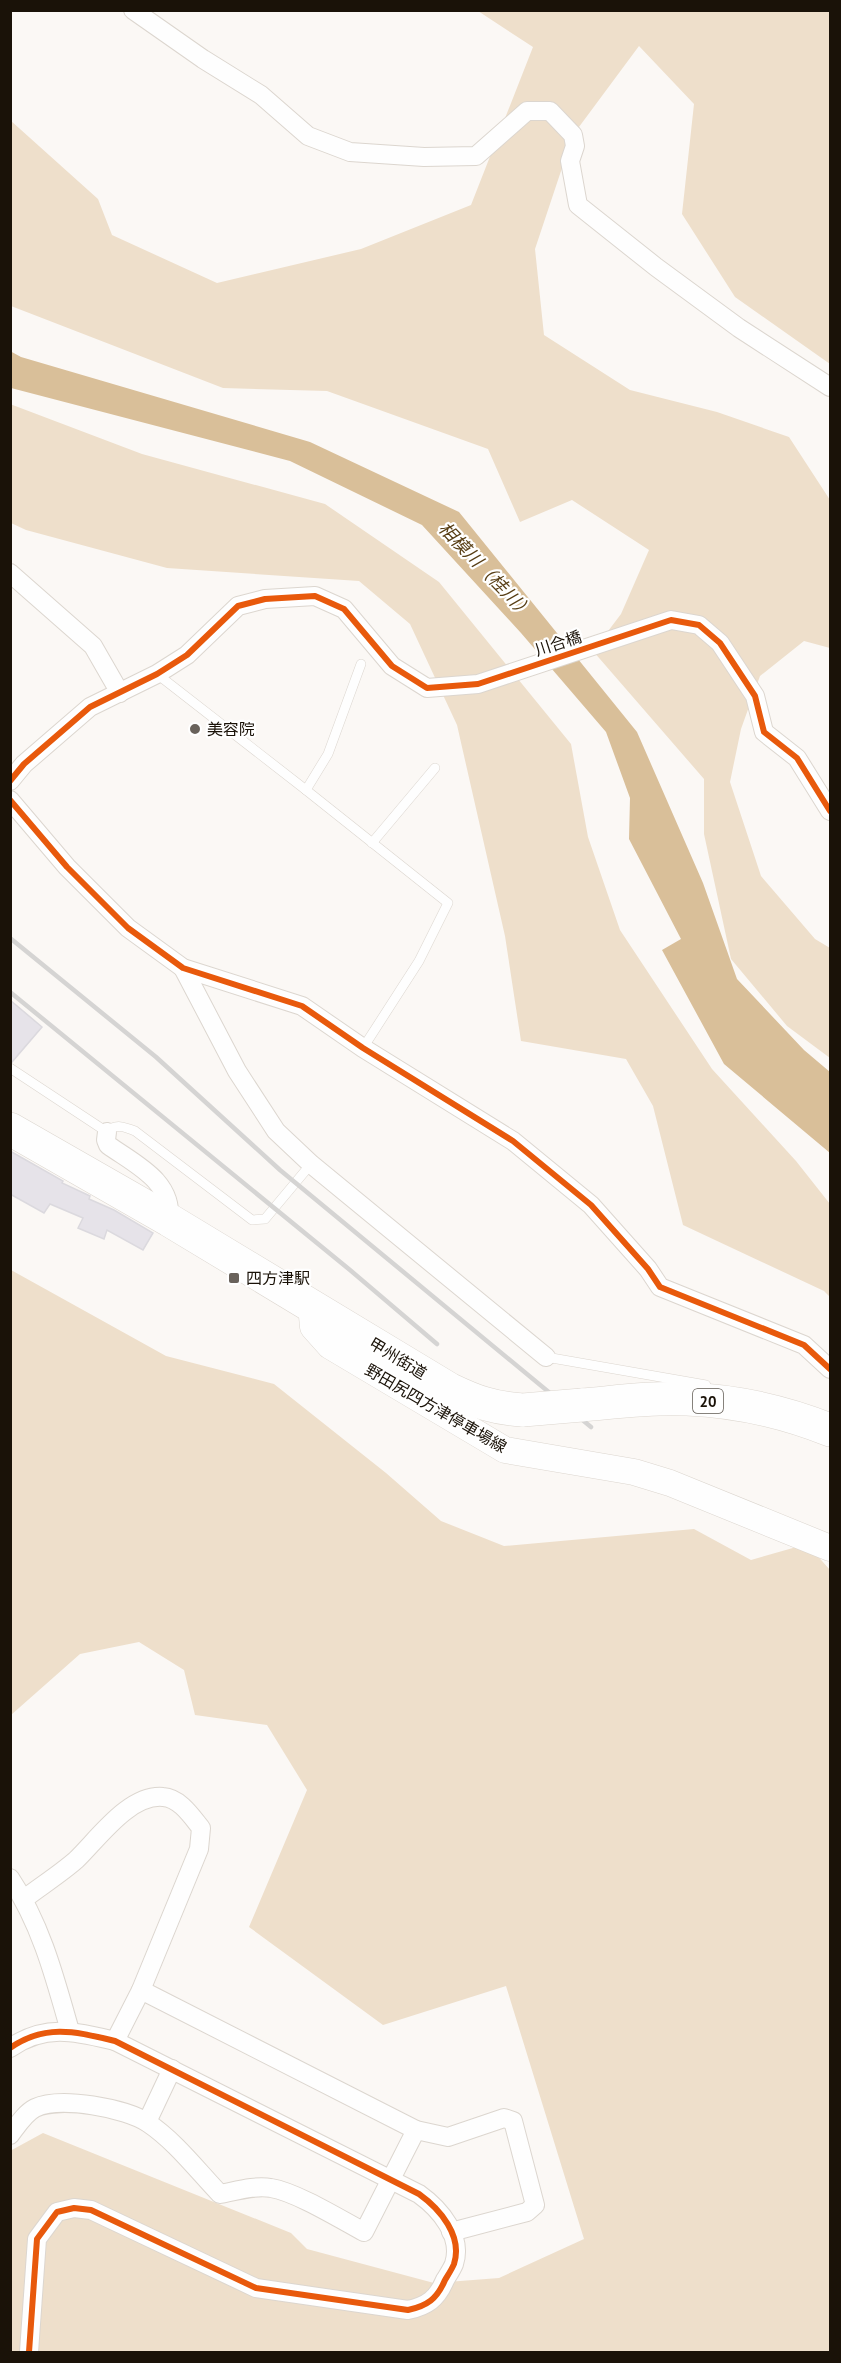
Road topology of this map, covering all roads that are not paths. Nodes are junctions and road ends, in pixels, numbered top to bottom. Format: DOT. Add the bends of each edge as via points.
graph roads {
  1 [pos="133,10"];
  2 [pos="831,387"];
  3 [pos="10,573"];
  4 [pos="361,664"];
  5 [pos="157,674"];
  6 [pos="120,693"];
  7 [pos="435,768"];
  8 [pos="10,780"];
  9 [pos="306,790"];
  10 [pos="10,800"];
  11 [pos="831,811"];
  12 [pos="372,843"];
  13 [pos="183,968"];
  14 [pos="363,1048"];
  15 [pos="10,1068"];
  16 [pos="10,1129"];
  17 [pos="107,1132"];
  18 [pos="311,1164"];
  19 [pos="170,1220"];
  20 [pos="311,1305"];
  21 [pos="546,1357"];
  22 [pos="831,1370"];
  23 [pos="731,1395"];
  24 [pos="831,1430"];
  25 [pos="831,1548"];
  26 [pos="10,1878"];
  27 [pos="24,1899"];
  28 [pos="141,1990"];
  29 [pos="70,2031"];
  30 [pos="115,2041"];
  31 [pos="10,2048"];
  32 [pos="172,2069"];
  33 [pos="147,2122"];
  34 [pos="416,2130"];
  35 [pos="10,2135"];
  36 [pos="391,2180"];
  37 [pos="451,2232"];
  38 [pos="28,2352"];
  1 -- 2 [label="street" via="261,95 308,135 350,152 476,156 527,111 550,111 573,135 575,146 570,161 578,205 730,321"];
  3 -- 6 [label="street" via="93,646"];
  4 -- 9 [label="lane" via="328,754"];
  5 -- 6 [label="street, 川合橋"];
  5 -- 9 [label="lane"];
  5 -- 11 [label="street, 川合橋" via="187,655 238,606 265,599 315,596 344,609 392,666 427,688 478,684 671,620 699,625 720,643 755,696 764,732 797,758"];
  6 -- 8 [label="street, 川合橋" via="90,707"];
  7 -- 12 [label="lane"];
  9 -- 12 [label="lane"];
  10 -- 13 [label="street" via="67,867 128,928"];
  12 -- 14 [label="lane" via="448,903 419,961"];
  13 -- 14 [label="street" via="302,1006"];
  13 -- 18 [label="street" via="237,1071 276,1131"];
  14 -- 22 [label="street" via="513,1141 591,1205 660,1287 804,1345"];
  15 -- 17 [label="lane"];
  16 -- 19 [label="highway, 甲州街道 / 20"];
  17 -- 18 [label="lane" via="122,1126 135,1131 252,1220 265,1219"];
  17 -- 19 [label="street" via="108,1145 157,1180 168,1197"];
  18 -- 21 [label="street"];
  19 -- 20 [label="highway, 甲州街道 / 20"];
  20 -- 23 [label="highway, 甲州街道 / 20, bridge" via="481,1405 523,1410"];
  20 -- 25 [label="main road, 野田尻四方津停車場線" via="313,1327 330,1346 505,1450 634,1472"];
  21 -- 23 [label="lane"];
  23 -- 24 [label="highway, 甲州街道 / 20"];
  26 -- 27 [label="street"];
  27 -- 28 [label="street" via="75,1861 118,1816 141,1801 164,1796 184,1807 201,1828 199,1850"];
  27 -- 29 [label="street" via="50,1960"];
  28 -- 30 [label="street"];
  28 -- 34 [label="street"];
  29 -- 30 [label="street"];
  29 -- 31 [label="street" via="22,2040"];
  30 -- 32 [label="street"];
  32 -- 33 [label="street"];
  32 -- 36 [label="street"];
  33 -- 35 [label="street" via="89,2104 59,2104 35,2108"];
  33 -- 36 [label="street" via="176,2146 220,2194 270,2187 364,2232"];
  34 -- 36 [label="street"];
  34 -- 37 [label="street" via="448,2137 504,2118 513,2121 535,2205 527,2212"];
  36 -- 37 [label="street" via="435,2205"];
  37 -- 38 [label="street" via="456,2248 454,2263 441,2290 425,2307 408,2310 256,2288 91,2210 57,2212 37,2239"];
}
